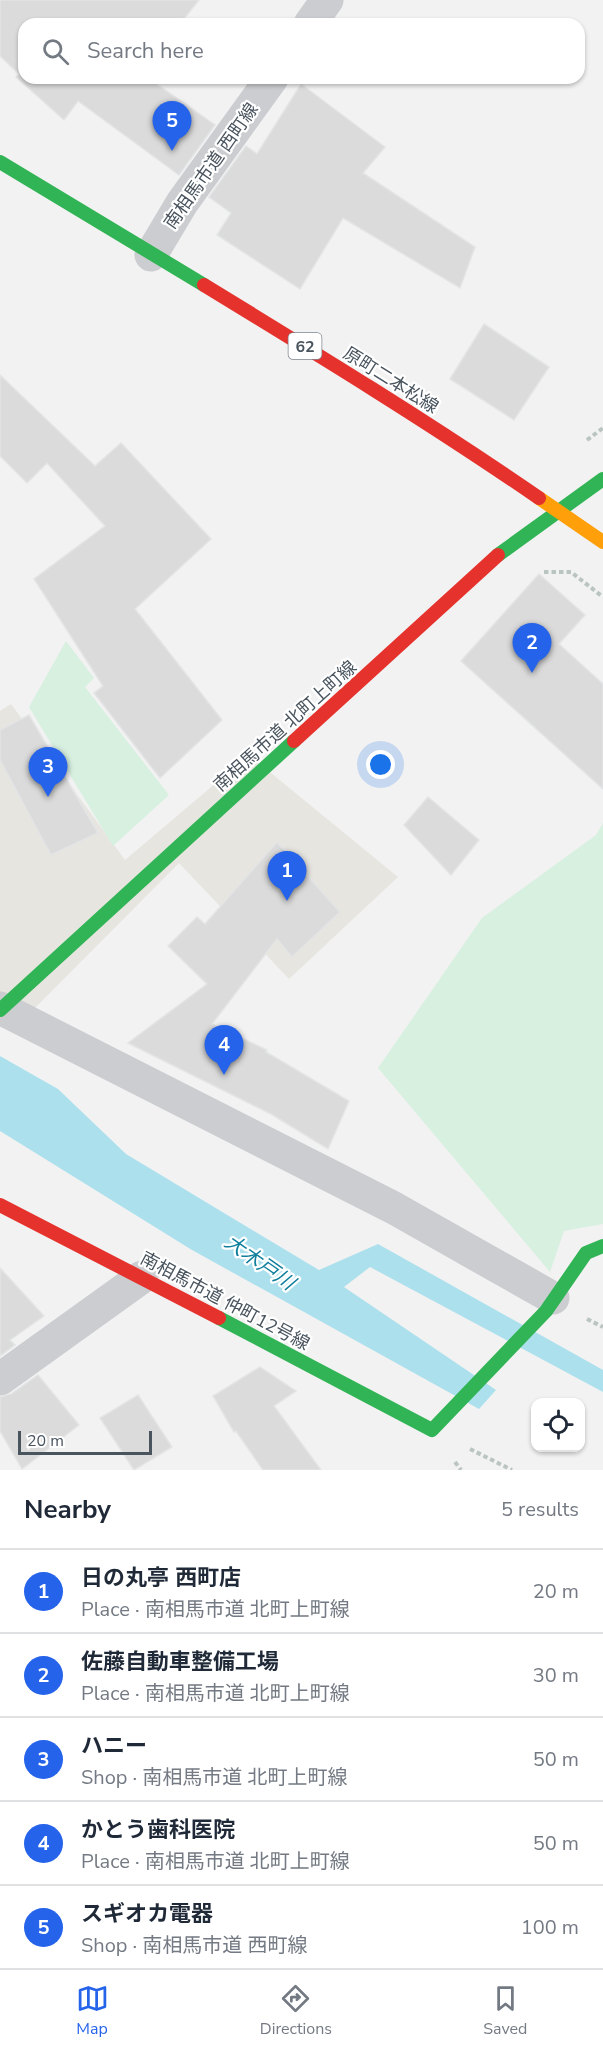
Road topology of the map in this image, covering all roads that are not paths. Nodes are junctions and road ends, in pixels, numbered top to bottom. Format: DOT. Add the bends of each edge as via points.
graph roads {
  1 [pos="327,0"];
  2 [pos="314,18"];
  3 [pos="268,84"];
  4 [pos="0,162"];
  5 [pos="151,255"];
  6 [pos="603,479"];
  7 [pos="558,513"];
  8 [pos="603,542"];
  9 [pos="1,1009"];
  10 [pos="0,1205"];
  11 [pos="603,1246"];
  12 [pos="142,1277"];
  13 [pos="544,1310"];
  14 [pos="0,1379"];
  1 -- 2 [label="street"];
  3 -- 5 [label="street, 南相馬市道 西町線" via="182,203"];
  4 -- 5 [label="street, 原町二本松線 / 62"];
  5 -- 7 [label="street, 原町二本松線 / 62" via="320,356 494,467"];
  6 -- 7 [label="street, 南相馬市道 北町上町線"];
  7 -- 8 [label="street, 原町二本松線 / 62"];
  7 -- 9 [label="street, 南相馬市道 北町上町線" via="507,547"];
  9 -- 13 [label="street" via="394,1208"];
  10 -- 12 [label="street, 南相馬市道 仲町12号線"];
  11 -- 13 [label="street, 南相馬市道 仲町12号線" via="586,1253"];
  12 -- 13 [label="street, 南相馬市道 仲町12号線" via="216,1318 435,1426"];
  12 -- 14 [label="street"];
}
